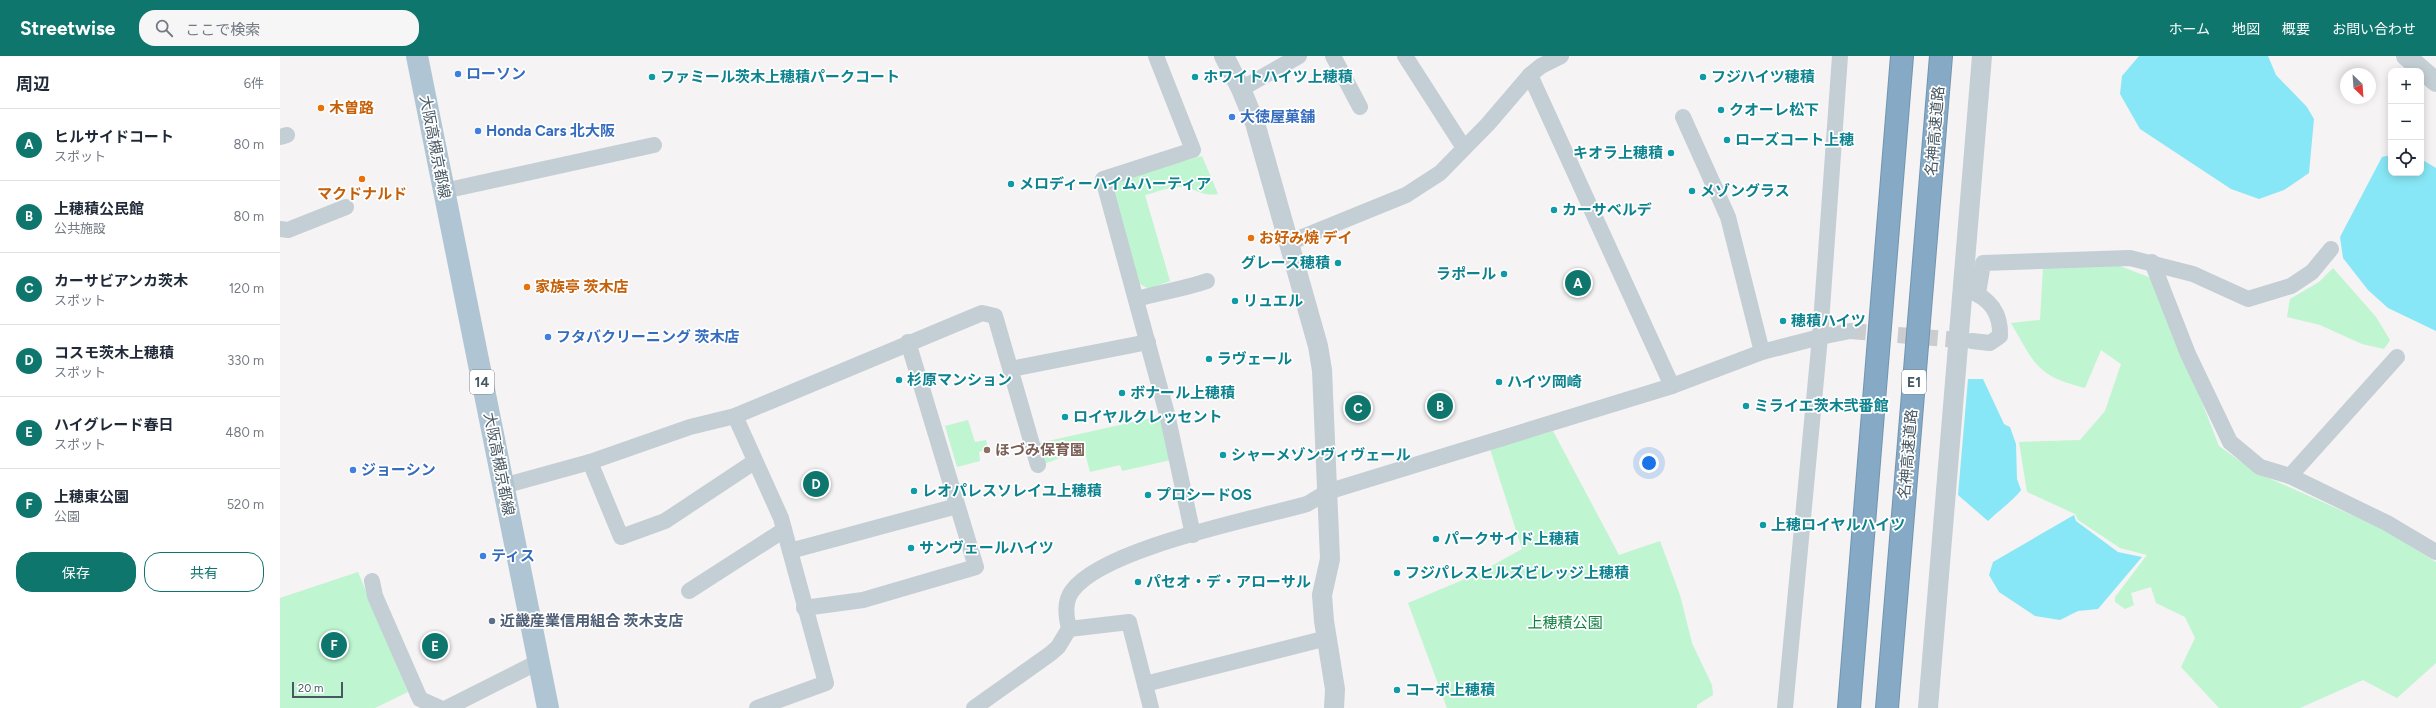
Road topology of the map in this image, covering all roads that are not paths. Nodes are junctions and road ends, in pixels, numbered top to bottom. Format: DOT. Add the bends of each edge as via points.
graph roads {
  1 [pos="417,56"];
  2 [pos="1156,56"];
  3 [pos="1224,56"];
  4 [pos="1299,56"];
  5 [pos="1333,56"];
  6 [pos="1405,56"];
  7 [pos="1561,56"];
  8 [pos="1840,56"];
  9 [pos="1902,56"];
  10 [pos="1941,56"];
  11 [pos="1982,56"];
  12 [pos="2406,56"];
  13 [pos="1530,75"];
  14 [pos="2436,82"];
  15 [pos="1241,89"];
  16 [pos="1360,107"];
  17 [pos="1683,117"];
  18 [pos="654,145"];
  19 [pos="1464,148"];
  20 [pos="444,191"];
  21 [pos="346,207"];
  22 [pos="280,229"];
  23 [pos="1288,243"];
  24 [pos="2331,249"];
  25 [pos="2152,262"];
  26 [pos="1207,281"];
  27 [pos="1971,291"];
  28 [pos="1137,298"];
  29 [pos="1850,331"];
  30 [pos="1820,337"];
  31 [pos="1972,341"];
  32 [pos="908,342"];
  33 [pos="1148,342"];
  34 [pos="1762,352"];
  35 [pos="2397,357"];
  36 [pos="1011,369"];
  37 [pos="1672,386"];
  38 [pos="735,416"];
  39 [pos="590,462"];
  40 [pos="754,462"];
  41 [pos="1038,465"];
  42 [pos="2290,476"];
  43 [pos="503,486"];
  44 [pos="1327,492"];
  45 [pos="957,506"];
  46 [pos="784,530"];
  47 [pos="1193,535"];
  48 [pos="790,550"];
  49 [pos="2436,552"];
  50 [pos="372,581"];
  51 [pos="689,591"];
  52 [pos="804,608"];
  53 [pos="1069,629"];
  54 [pos="1327,638"];
  55 [pos="538,662"];
  56 [pos="1145,684"];
  57 [pos="440,708"];
  58 [pos="446,708"];
  59 [pos="548,708"];
  60 [pos="757,708"];
  61 [pos="974,708"];
  62 [pos="1151,708"];
  63 [pos="1334,708"];
  64 [pos="1785,708"];
  65 [pos="1849,708"];
  66 [pos="1888,708"];
  67 [pos="1928,708"];
  1 -- 20 [label="main road, 大阪高槻京都線 / 14"];
  2 -- 28 [label="street" via="1193,150 1103,179"];
  3 -- 15 [label="street"];
  4 -- 15 [label="street"];
  5 -- 16 [label="street"];
  6 -- 19 [label="street"];
  7 -- 13 [label="street"];
  8 -- 30 [label="street"];
  9 -- 65 [label="highway"];
  10 -- 66 [label="highway, 名神高速道路 / E1"];
  11 -- 27 [label="street"];
  12 -- 14 [label="street"];
  13 -- 19 [label="street"];
  13 -- 37 [label="street"];
  15 -- 23 [label="street" via="1255,123"];
  17 -- 34 [label="street" via="1728,217"];
  18 -- 20 [label="street"];
  19 -- 23 [label="street" via="1440,173 1406,195"];
  20 -- 43 [label="main road, 大阪高槻京都線 / 14"];
  21 -- 22 [label="street" via="288,230"];
  23 -- 44 [label="street" via="1318,346 1322,370"];
  24 -- 25 [label="street" via="2312,272 2291,286 2248,299 2193,274"];
  25 -- 27 [label="street" via="2130,258 1983,263"];
  25 -- 42 [label="street" via="2188,354 2230,442 2260,467"];
  26 -- 28 [label="street" via="1180,290"];
  27 -- 31 [label="street" via="1990,304 2001,321 2000,336 1990,343"];
  27 -- 67 [label="street"];
  28 -- 33 [label="street"];
  29 -- 30 [label="street"];
  30 -- 34 [label="street"];
  30 -- 64 [label="street"];
  32 -- 36 [label="street" via="982,313 995,316"];
  32 -- 38 [label="street"];
  32 -- 45 [label="street"];
  33 -- 36 [label="street"];
  33 -- 47 [label="street" via="1167,414"];
  34 -- 37 [label="street"];
  35 -- 42 [label="street"];
  36 -- 41 [label="street"];
  37 -- 44 [label="street"];
  38 -- 39 [label="street" via="690,427"];
  38 -- 40 [label="street"];
  39 -- 40 [label="street" via="621,537 665,521"];
  39 -- 43 [label="street"];
  40 -- 46 [label="street"];
  42 -- 49 [label="street" via="2387,523"];
  43 -- 55 [label="main road, 大阪高槻京都線 / 14"];
  44 -- 47 [label="street" via="1307,504"];
  44 -- 54 [label="street" via="1330,559 1322,595"];
  45 -- 48 [label="street"];
  45 -- 52 [label="street" via="976,567 863,600"];
  46 -- 48 [label="street"];
  46 -- 51 [label="street"];
  47 -- 53 [label="street" via="1134,552 1090,574 1072,591 1067,602 1066,616"];
  48 -- 52 [label="street"];
  50 -- 57 [label="street" via="375,596 420,699"];
  52 -- 60 [label="street" via="826,683"];
  53 -- 56 [label="street" via="1129,622"];
  53 -- 61 [label="street" via="1058,647 1050,654"];
  54 -- 56 [label="street"];
  54 -- 63 [label="street" via="1335,689"];
  55 -- 58 [label="street"];
  55 -- 59 [label="main road, 大阪高槻京都線 / 14"];
  56 -- 62 [label="street"];
}
